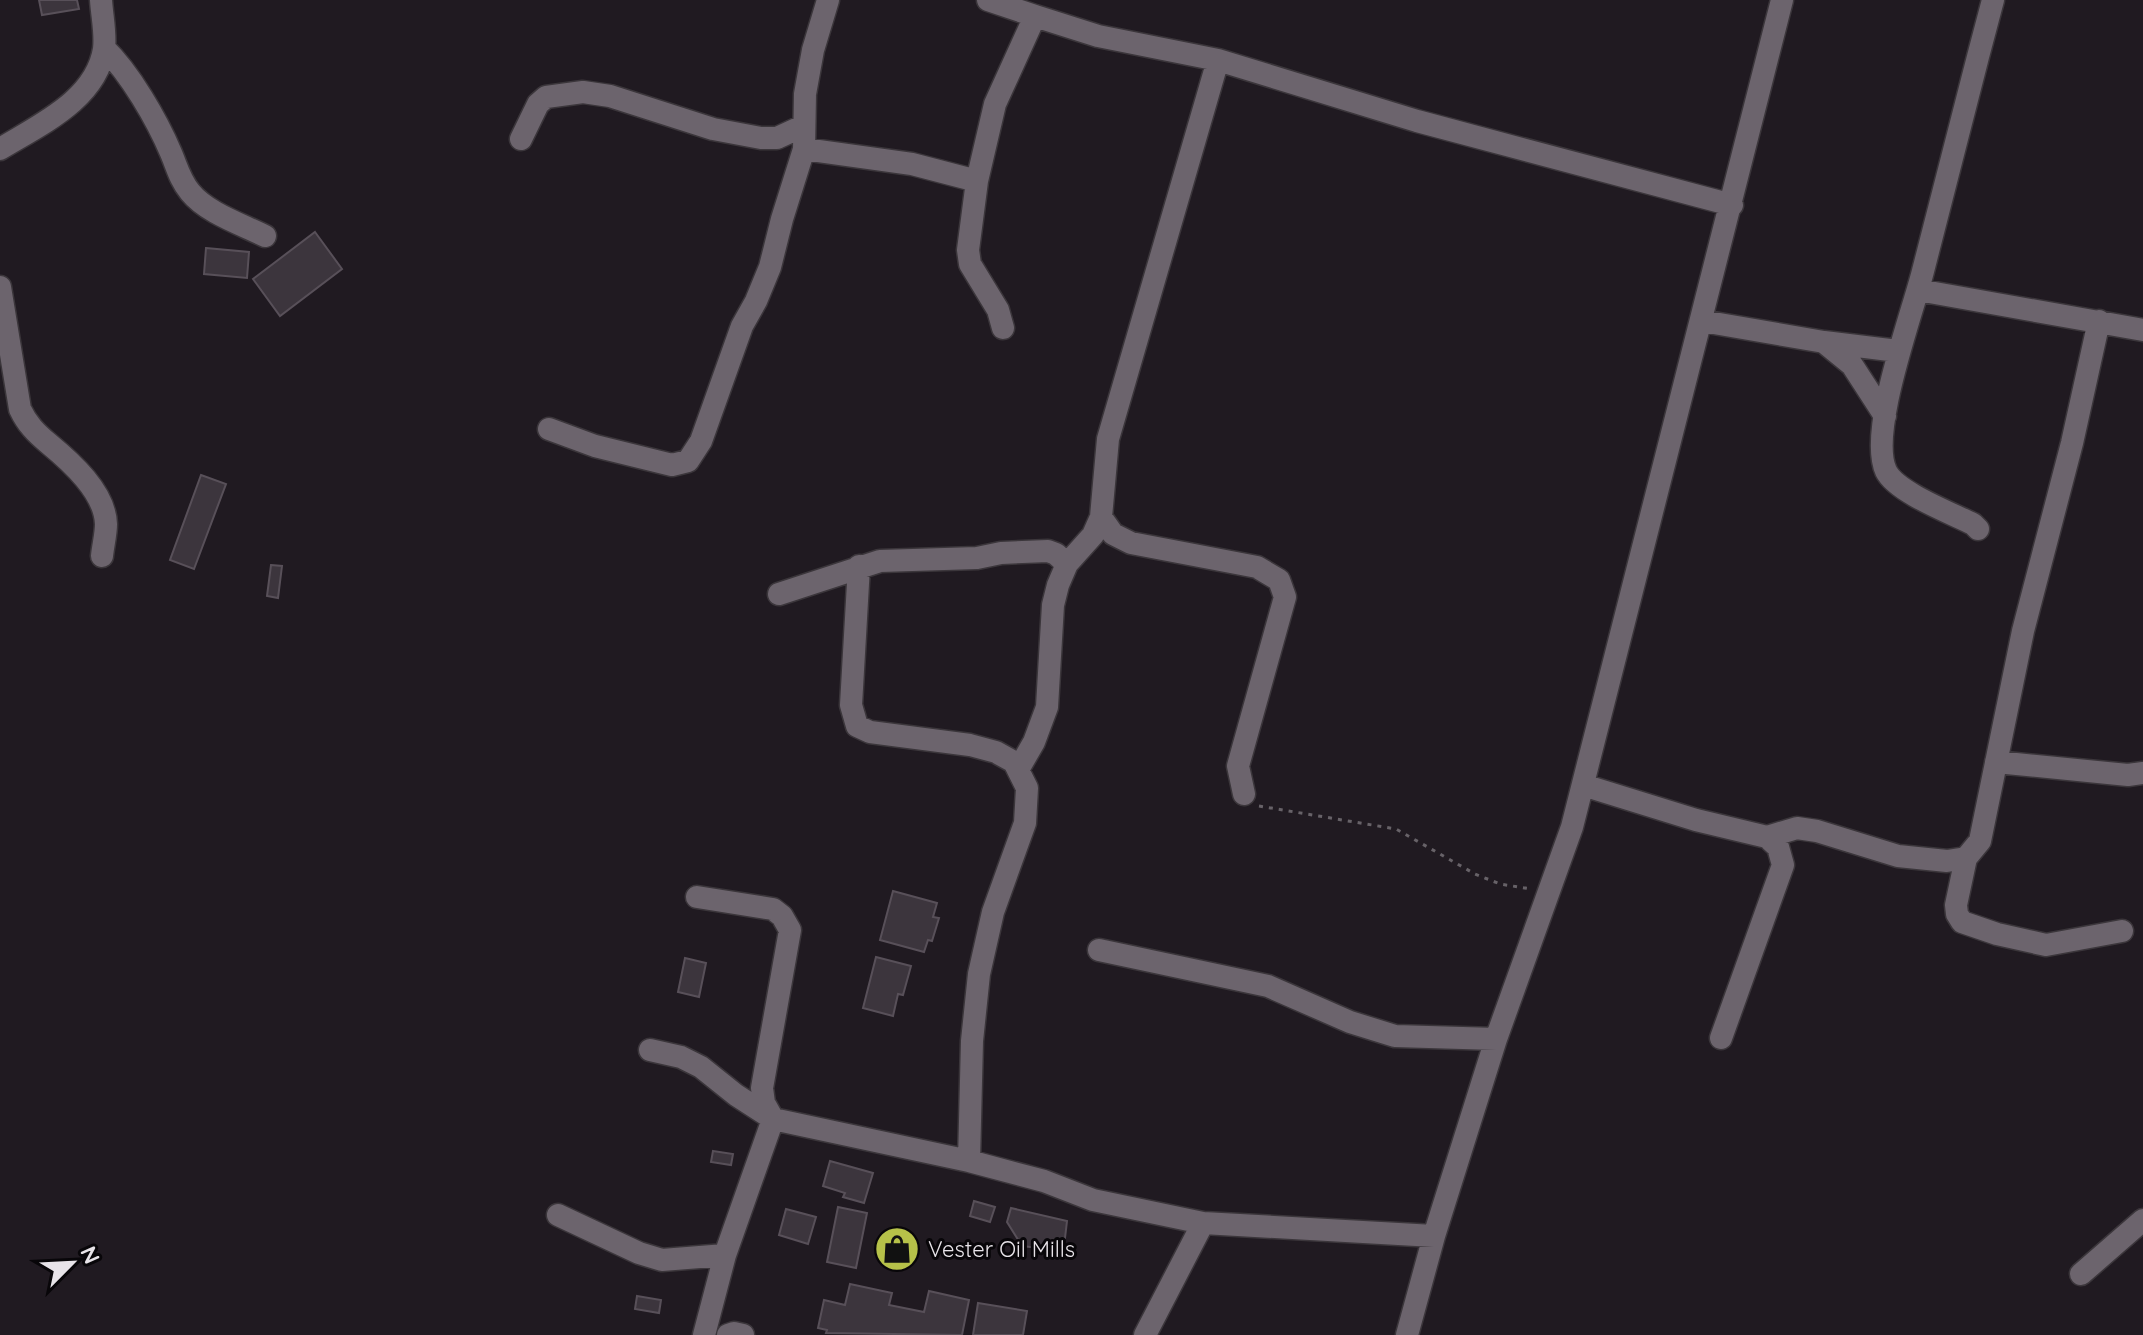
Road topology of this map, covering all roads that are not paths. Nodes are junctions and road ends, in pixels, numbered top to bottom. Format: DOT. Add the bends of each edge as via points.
graph roads {
  1 [pos="101,0"];
  2 [pos="828,0"];
  3 [pos="988,0"];
  4 [pos="1782,0"];
  5 [pos="1993,0"];
  6 [pos="1035,16"];
  7 [pos="104,48"];
  8 [pos="1218,60"];
  9 [pos="803,126"];
  10 [pos="521,139"];
  11 [pos="0,149"];
  12 [pos="804,149"];
  13 [pos="977,181"];
  14 [pos="1732,205"];
  15 [pos="265,236"];
  16 [pos="0,287"];
  17 [pos="1918,290"];
  18 [pos="1702,321"];
  19 [pos="2099,321"];
  20 [pos="1003,328"];
  21 [pos="2143,330"];
  22 [pos="1824,342"];
  23 [pos="1898,351"];
  24 [pos="1885,416"];
  25 [pos="549,429"];
  26 [pos="1101,517"];
  27 [pos="1978,529"];
  28 [pos="102,556"];
  29 [pos="1067,564"];
  30 [pos="859,566"];
  31 [pos="779,594"];
  32 [pos="1996,762"];
  33 [pos="1019,768"];
  34 [pos="2143,773"];
  35 [pos="1583,785"];
  36 [pos="1244,794"];
  37 [pos="1767,837"];
  38 [pos="1966,858"];
  39 [pos="697,897"];
  40 [pos="2122,931"];
  41 [pos="1099,950"];
  42 [pos="1721,1038"];
  43 [pos="1496,1039"];
  44 [pos="650,1050"];
  45 [pos="773,1119"];
  46 [pos="969,1161"];
  47 [pos="558,1215"];
  48 [pos="2143,1220"];
  49 [pos="1203,1223"];
  50 [pos="1434,1236"];
  51 [pos="725,1255"];
  52 [pos="2081,1274"];
  53 [pos="704,1335"];
  54 [pos="728,1335"];
  55 [pos="743,1335"];
  56 [pos="1145,1335"];
  57 [pos="1407,1335"];
  1 -- 7 [label="street"];
  2 -- 9 [label="street" via="813,50"];
  3 -- 6 [label="street"];
  4 -- 14 [label="street"];
  5 -- 17 [label="street"];
  6 -- 8 [label="street" via="1098,36"];
  6 -- 13 [label="street" via="995,104"];
  7 -- 11 [label="street" via="97,72 78,96"];
  7 -- 15 [label="street" via="158,126 191,195"];
  8 -- 14 [label="street" via="1417,121"];
  8 -- 26 [label="street" via="1108,439"];
  9 -- 10 [label="street" via="777,138 761,138 583,92 546,97"];
  9 -- 12 [label="street"];
  12 -- 13 [label="street" via="912,164"];
  12 -- 25 [label="street" via="770,267 742,326 701,441 688,461 672,465"];
  13 -- 20 [label="street" via="970,264"];
  14 -- 18 [label="street"];
  16 -- 28 [label="street" via="20,409 25,421 92,487 103,506"];
  17 -- 19 [label="street"];
  17 -- 23 [label="street"];
  18 -- 22 [label="street"];
  18 -- 35 [label="street"];
  19 -- 21 [label="street"];
  19 -- 32 [label="street"];
  22 -- 23 [label="street"];
  22 -- 24 [label="street" via="1852,365"];
  23 -- 24 [label="street"];
  24 -- 27 [label="street" via="1880,452 1889,478"];
  26 -- 29 [label="street" via="1093,535"];
  26 -- 36 [label="street" via="1113,534 1131,543 1257,567 1279,580 1285,597 1238,766"];
  29 -- 30 [label="street" via="1048,551"];
  29 -- 33 [label="street" via="1053,605 1047,707"];
  30 -- 31 [label="street"];
  30 -- 33 [label="street" via="851,705 857,726 908,739 970,745 1006,756"];
  32 -- 34 [label="street"];
  32 -- 38 [label="street" via="1980,841"];
  33 -- 46 [label="street" via="1027,788 1025,823 993,912 979,974"];
  35 -- 37 [label="street"];
  35 -- 43 [label="street"];
  37 -- 38 [label="street" via="1797,828 1898,856"];
  37 -- 42 [label="street" via="1778,847 1783,865"];
  38 -- 40 [label="street" via="1956,905 1962,922 2046,945"];
  39 -- 45 [label="street" via="773,909 790,930 762,1088"];
  41 -- 43 [label="street" via="1268,986 1395,1036"];
  43 -- 50 [label="street"];
  44 -- 45 [label="street" via="701,1067"];
  45 -- 46 [label="street"];
  45 -- 51 [label="street"];
  46 -- 49 [label="street" via="1093,1200"];
  47 -- 51 [label="street" via="662,1260"];
  48 -- 52 [label="street"];
  49 -- 50 [label="street"];
  49 -- 56 [label="street"];
  50 -- 57 [label="street"];
  51 -- 53 [label="street"];
  54 -- 55 [label="street"];
}
